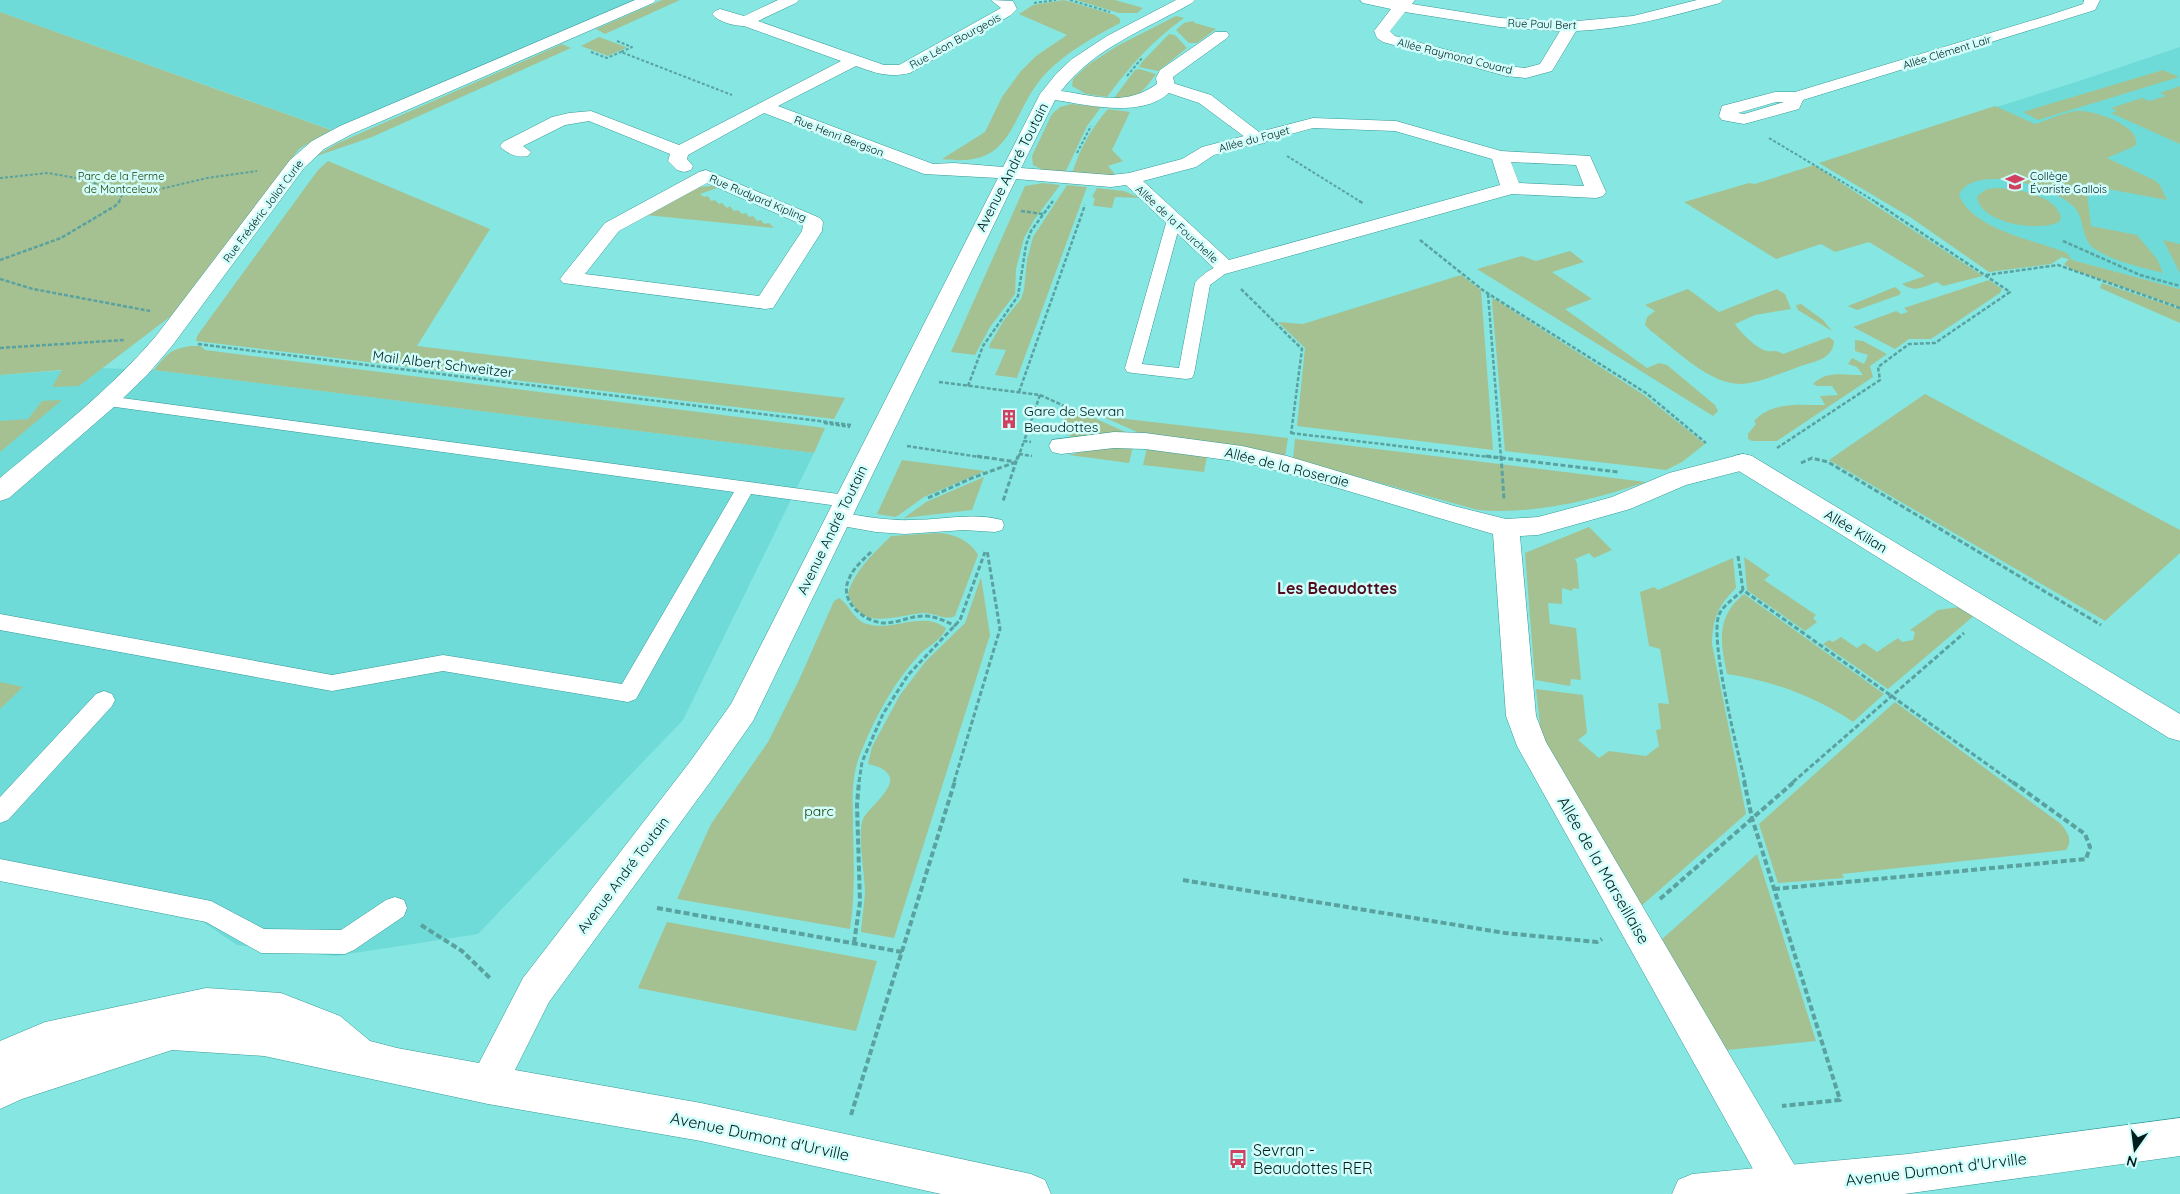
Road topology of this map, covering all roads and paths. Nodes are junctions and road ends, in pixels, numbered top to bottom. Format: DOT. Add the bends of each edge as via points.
graph roads {
  1 [pos="648,0"];
  2 [pos="791,0"];
  3 [pos="999,0"];
  4 [pos="1187,0"];
  5 [pos="1368,0"];
  6 [pos="1715,0"];
  7 [pos="2092,0"];
  8 [pos="1404,3"];
  9 [pos="720,14"];
  10 [pos="749,21"];
  11 [pos="1570,27"];
  12 [pos="1221,35"];
  13 [pos="615,40"];
  14 [pos="589,51"];
  15 [pos="622,52"];
  16 [pos="855,60"];
  17 [pos="1166,86"];
  18 [pos="1049,94"];
  19 [pos="763,107"];
  20 [pos="1728,116"];
  21 [pos="1259,139"];
  22 [pos="509,146"];
  23 [pos="680,152"];
  24 [pos="1500,156"];
  25 [pos="261,170"];
  26 [pos="930,170"];
  27 [pos="706,176"];
  28 [pos="0,178"];
  29 [pos="1130,180"];
  30 [pos="1093,181"];
  31 [pos="991,186"];
  32 [pos="1511,188"];
  33 [pos="123,192"];
  34 [pos="1174,220"];
  35 [pos="1395,220"];
  36 [pos="2063,241"];
  37 [pos="0,260"];
  38 [pos="1225,268"];
  39 [pos="1986,275"];
  40 [pos="0,280"];
  41 [pos="2180,286"];
  42 [pos="1488,293"];
  43 [pos="2180,308"];
  44 [pos="157,313"];
  45 [pos="164,341"];
  46 [pos="0,348"];
  47 [pos="933,381"];
  48 [pos="1019,392"];
  49 [pos="107,401"];
  50 [pos="1291,433"];
  51 [pos="894,435"];
  52 [pos="1024,441"];
  53 [pos="1062,446"];
  54 [pos="1500,458"];
  55 [pos="1016,462"];
  56 [pos="1743,462"];
  57 [pos="1287,464"];
  58 [pos="1619,472"];
  59 [pos="1773,480"];
  60 [pos="746,487"];
  61 [pos="0,492"];
  62 [pos="842,510"];
  63 [pos="995,525"];
  64 [pos="897,526"];
  65 [pos="1506,528"];
  66 [pos="986,549"];
  67 [pos="1738,556"];
  68 [pos="1743,590"];
  69 [pos="1989,611"];
  70 [pos="0,622"];
  71 [pos="2101,625"];
  72 [pos="956,626"];
  73 [pos="1892,696"];
  74 [pos="104,700"];
  75 [pos="2180,729"];
  76 [pos="0,813"];
  77 [pos="1752,818"];
  78 [pos="0,870"];
  79 [pos="1183,880"];
  80 [pos="1774,889"];
  81 [pos="395,908"];
  82 [pos="657,908"];
  83 [pos="1634,921"];
  84 [pos="854,943"];
  85 [pos="902,952"];
  86 [pos="491,979"];
  87 [pos="361,1057"];
  88 [pos="0,1060"];
  89 [pos="488,1085"];
  90 [pos="0,1090"];
  91 [pos="1742,1111"];
  92 [pos="2180,1138"];
  93 [pos="839,1152"];
  94 [pos="1913,1184"];
  95 [pos="1784,1185"];
  96 [pos="1031,1194"];
  97 [pos="1692,1194"];
  1 -- 45 [label="street, Rue Frédéric Joliot Curie" via="318,145 297,164"];
  2 -- 10 [label="street"];
  3 -- 16 [label="street, Rue Léon Bourgeois" via="1008,4 1006,12 904,69 887,71"];
  4 -- 18 [label="street, Avenue André Toutain" via="1094,50 1069,70"];
  5 -- 8 [label="street, Rue Paul Bert"];
  6 -- 11 [label="street, Rue Paul Bert" via="1634,20"];
  7 -- 20 [label="street, Allée Clément Lair" via="2090,8 1796,97 1793,105 1744,119"];
  8 -- 11 [label="street, Rue Paul Bert" via="1487,22"];
  8 -- 11 [label="street, Allée Raymond Couard" via="1382,31 1383,35 1506,71 1526,72 1546,67"];
  9 -- 10 [label="street, Rue Léon Bourgeois" via="738,21"];
  10 -- 16 [label="street, Rue Léon Bourgeois" via="754,26"];
  12 -- 17 [label="street" via="1166,74"];
  13 -- 15 [label="path" via="632,48"];
  14 -- 15 [label="path" via="606,58"];
  15 -- 19 [label="path"];
  16 -- 19 [label="street"];
  17 -- 18 [label="street" via="1143,101 1127,104"];
  17 -- 21 [label="street" via="1206,99"];
  18 -- 31 [label="street, Avenue André Toutain"];
  19 -- 23 [label="street"];
  19 -- 26 [label="street, Rue Henri Bergson"];
  20 -- 39 [label="path" via="1816,164 1894,212"];
  21 -- 24 [label="street, Allée du Fayet" via="1313,123 1396,126"];
  21 -- 29 [label="street, Allée du Fayet" via="1208,151 1189,163"];
  21 -- 35 [label="path"];
  22 -- 23 [label="street" via="562,119 582,115"];
  23 -- 27 [label="street" via="677,161"];
  24 -- 32 [label="street"];
  24 -- 32 [label="street, Allée du Fayet" via="1583,160 1596,192"];
  25 -- 33 [label="path" via="156,190"];
  26 -- 31 [label="street" via="939,177"];
  26 -- 31 [label="street, Rue Henri Bergson" via="954,169"];
  27 -- 27 [label="street, Rue Rudyard Kipling" via="813,222 812,231 765,303 570,279 612,227"];
  28 -- 33 [label="path" via="48,173"];
  29 -- 30 [label="street, Allée du Fayet"];
  29 -- 34 [label="street, Allée de la Fourchelle"];
  30 -- 31 [label="street, Allée du Fayet"];
  30 -- 48 [label="path"];
  31 -- 51 [label="street, Avenue André Toutain"];
  32 -- 35 [label="street, Allée du Fayet"];
  33 -- 37 [label="path" via="115,206 61,238"];
  34 -- 38 [label="street, Allée de la Fourchelle"];
  34 -- 38 [label="lane" via="1133,368 1186,374 1203,283"];
  35 -- 38 [label="street, Allée du Fayet"];
  35 -- 42 [label="path"];
  36 -- 41 [label="path" via="2140,275"];
  38 -- 50 [label="path" via="1223,272 1302,349"];
  39 -- 43 [label="path" via="2058,265"];
  39 -- 56 [label="path" via="2010,292 1935,343 1909,344 1878,367 1880,380 1770,453"];
  40 -- 44 [label="path"];
  42 -- 54 [label="path"];
  42 -- 56 [label="path" via="1646,393 1710,446"];
  45 -- 46 [label="path, Mail Albert Schweitzer"];
  45 -- 49 [label="street, Rue Frédéric Joliot Curie"];
  45 -- 51 [label="path, Mail Albert Schweitzer" via="802,418"];
  47 -- 48 [label="path"];
  48 -- 52 [label="path" via="1040,395"];
  49 -- 60 [label="lane"];
  49 -- 61 [label="street, Rue Frédéric Joliot Curie"];
  50 -- 54 [label="path"];
  50 -- 57 [label="path"];
  51 -- 55 [label="path, Mail Albert Schweitzer" via="903,446"];
  51 -- 62 [label="street, Avenue André Toutain"];
  52 -- 53 [label="path"];
  52 -- 55 [label="path"];
  53 -- 57 [label="street, Allée de la Roseraie" via="1114,440 1145,441 1242,454"];
  54 -- 58 [label="path"];
  54 -- 65 [label="path"];
  55 -- 63 [label="path"];
  55 -- 64 [label="path" via="927,498 902,517"];
  56 -- 59 [label="street, Allée Kilian"];
  56 -- 65 [label="street" via="1678,479 1621,503 1583,514 1538,526"];
  57 -- 65 [label="street, Allée de la Roseraie"];
  59 -- 69 [label="street, Allée Kilian"];
  59 -- 71 [label="path" via="1806,459 1828,462"];
  60 -- 62 [label="lane"];
  60 -- 70 [label="lane" via="628,693 443,663 332,684"];
  62 -- 64 [label="lane" via="875,525"];
  62 -- 89 [label="street, Avenue André Toutain" via="742,712 536,990"];
  63 -- 64 [label="lane" via="963,522"];
  63 -- 66 [label="path"];
  64 -- 72 [label="path" via="861,563 846,585 845,594 850,604 860,614 878,622 926,616"];
  65 -- 83 [label="street, Allée de la Marseillaise" via="1521,716 1532,746"];
  66 -- 72 [label="path"];
  66 -- 85 [label="path" via="1000,629 998,641"];
  67 -- 68 [label="path"];
  68 -- 73 [label="path"];
  68 -- 77 [label="path" via="1719,614 1717,630 1722,673"];
  69 -- 73 [label="path"];
  69 -- 75 [label="street, Allée Kilian"];
  72 -- 84 [label="path" via="908,675 884,714 862,762 857,805 860,902"];
  73 -- 77 [label="path"];
  73 -- 80 [label="path" via="2084,834 2090,847 2086,859"];
  74 -- 76 [label="lane"];
  77 -- 80 [label="path"];
  77 -- 83 [label="path"];
  78 -- 81 [label="lane" via="211,912 261,941 345,942"];
  79 -- 83 [label="path" via="1504,933 1597,942"];
  80 -- 91 [label="path" via="1840,1100"];
  81 -- 86 [label="path" via="462,951"];
  82 -- 84 [label="path"];
  83 -- 91 [label="street, Allée de la Marseillaise"];
  84 -- 85 [label="path"];
  85 -- 93 [label="path"];
  87 -- 88 [label="street" via="327,1029 281,1010 206,1005 45,1040"];
  87 -- 89 [label="street, Avenue Dumont d'Urville"];
  87 -- 90 [label="street, Avenue Dumont d'Urville" via="264,1038 172,1032"];
  89 -- 93 [label="street, Avenue Dumont d'Urville" via="701,1122"];
  91 -- 95 [label="street, Allée de la Marseillaise"];
  92 -- 94 [label="street, Avenue Dumont d'Urville"];
  93 -- 96 [label="street, Avenue Dumont d'Urville"];
  94 -- 95 [label="street, Avenue Dumont d'Urville"];
  95 -- 97 [label="street, Avenue Dumont d'Urville"];
}
